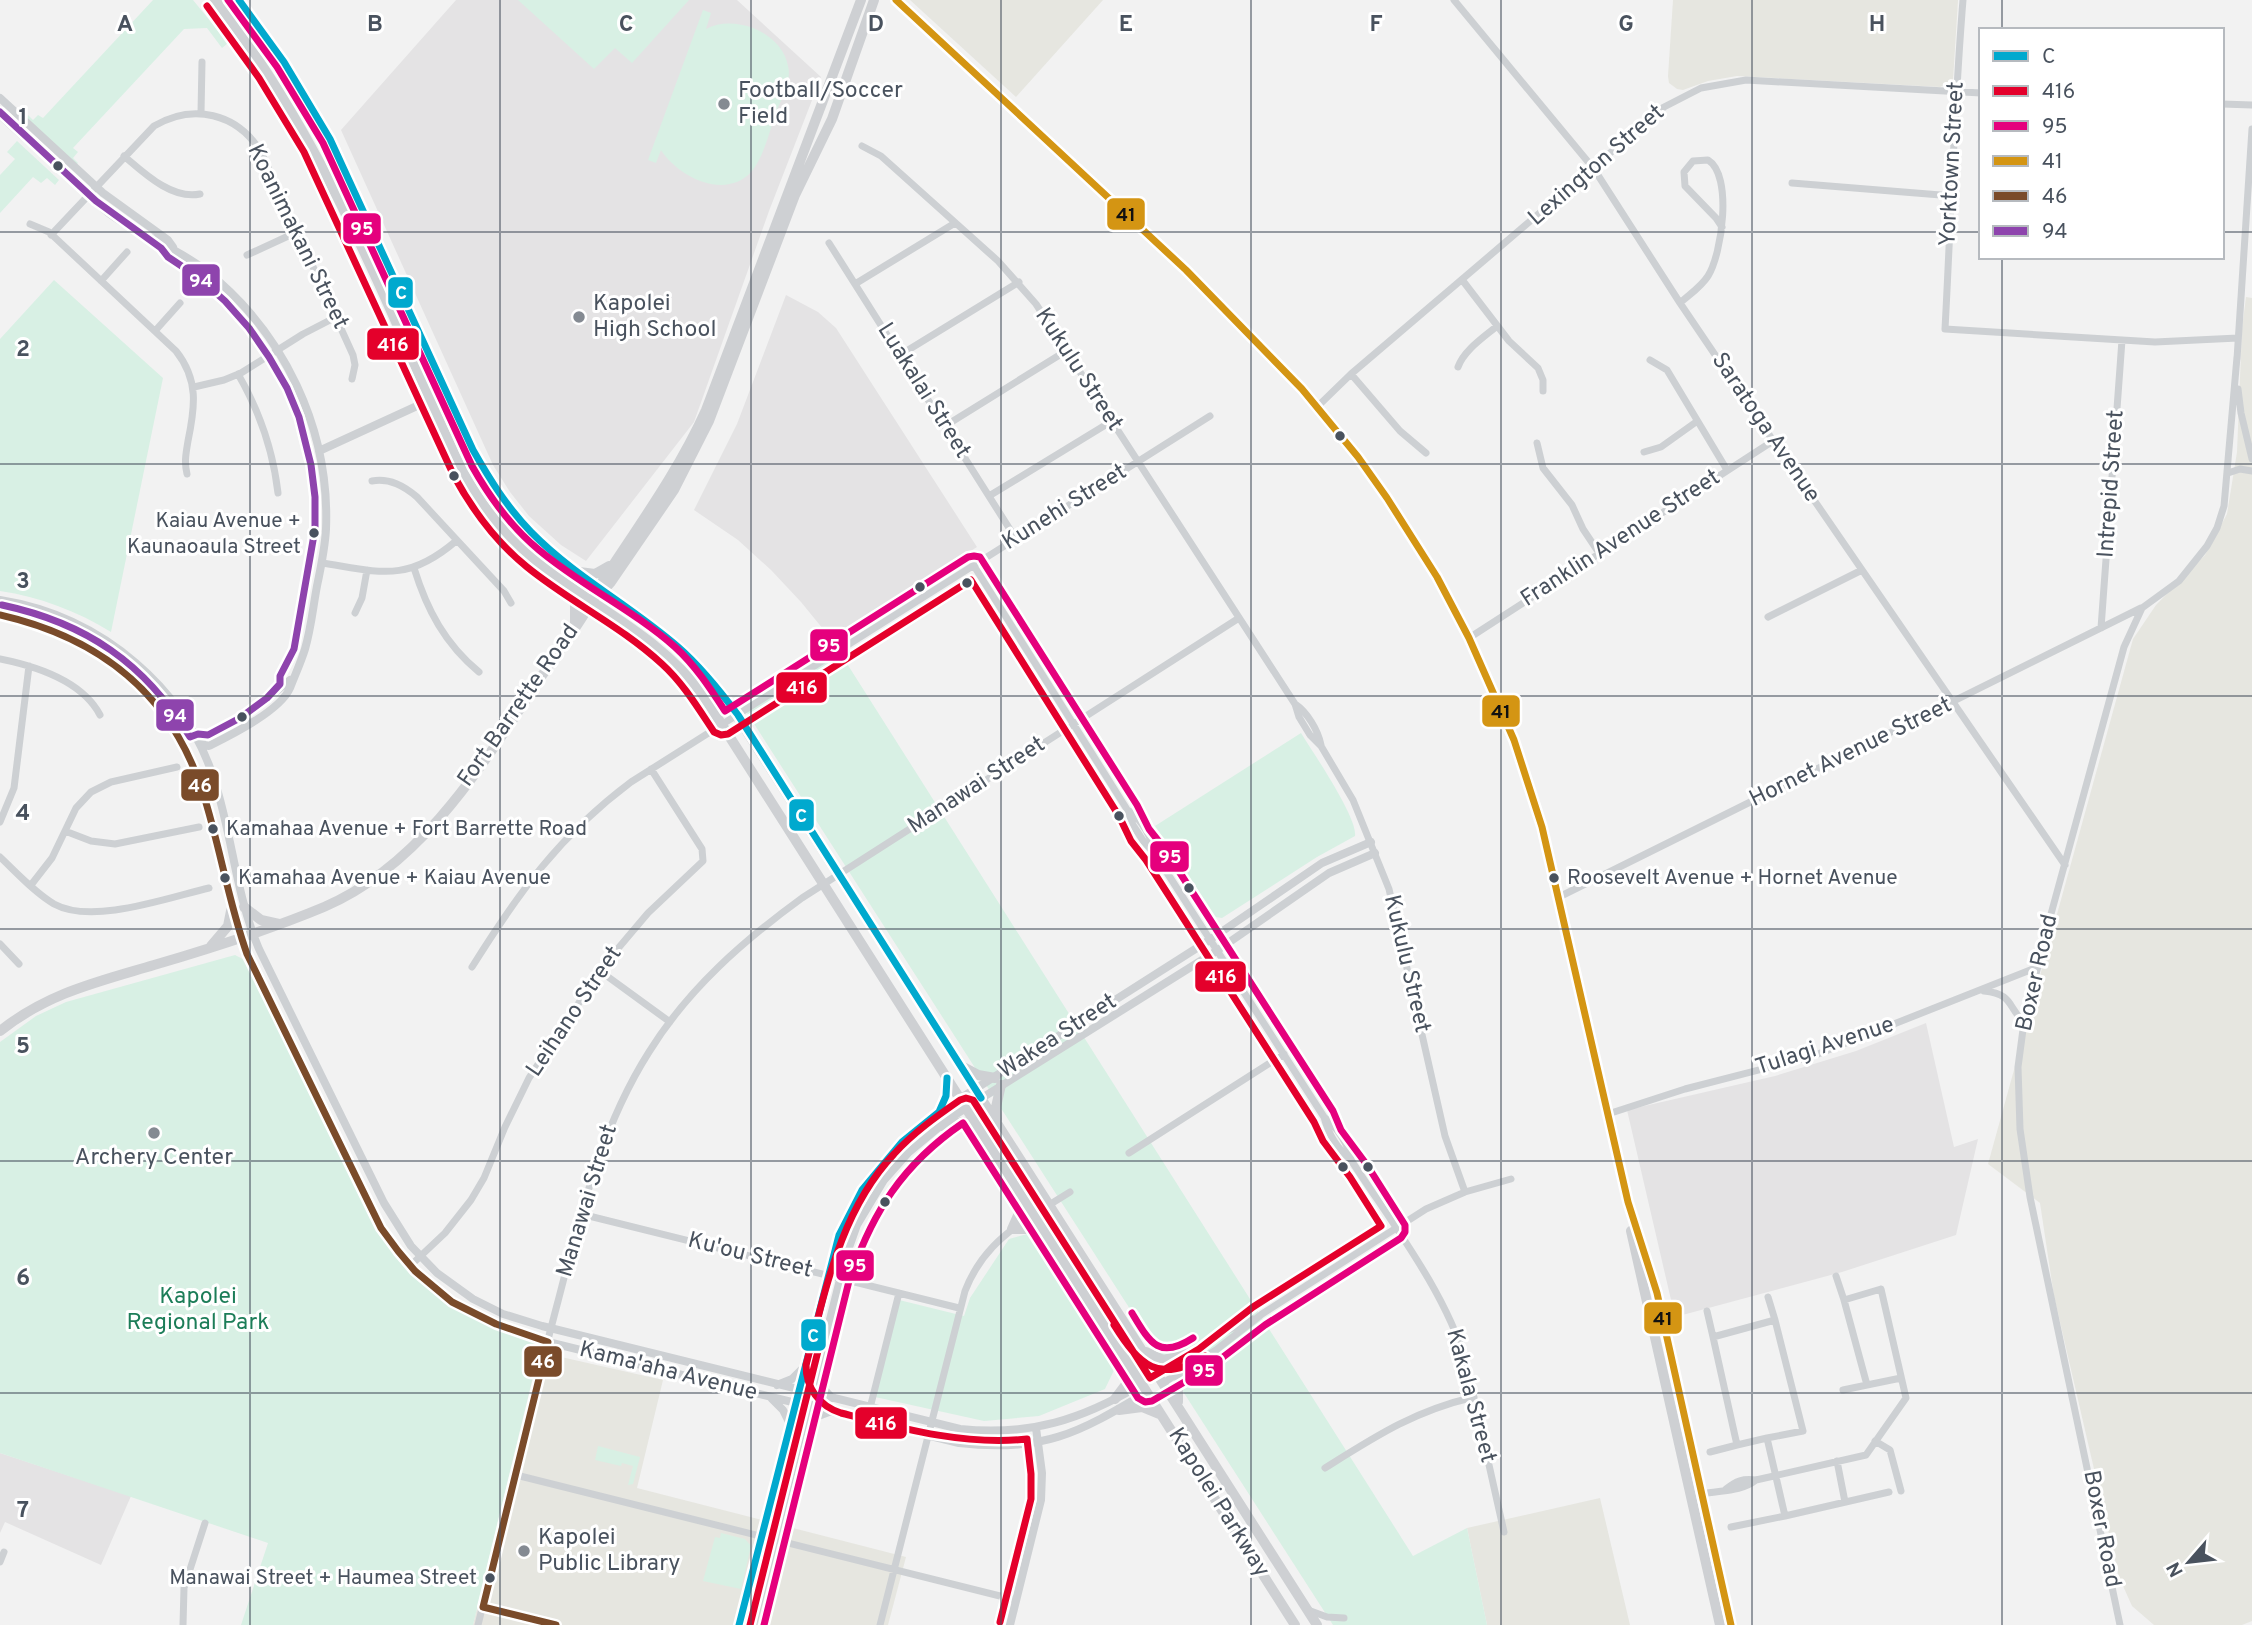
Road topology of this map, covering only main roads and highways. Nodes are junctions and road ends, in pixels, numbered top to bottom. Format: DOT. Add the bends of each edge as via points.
graph roads {
  1 [pos="215,0"];
  2 [pos="239,0"];
  3 [pos="862,0"];
  4 [pos="882,0"];
  5 [pos="896,0"];
  6 [pos="872,4"];
  7 [pos="447,392"];
  8 [pos="430,400"];
  9 [pos="623,551"];
  10 [pos="575,571"];
  11 [pos="561,579"];
  12 [pos="601,590"];
  13 [pos="593,600"];
  14 [pos="575,626"];
  15 [pos="244,907"];
  16 [pos="231,911"];
  17 [pos="279,925"];
  18 [pos="209,948"];
  19 [pos="0,1031"];
  20 [pos="961,1066"];
  21 [pos="947,1078"];
  22 [pos="939,1112"];
  23 [pos="998,1123"];
  24 [pos="942,1126"];
  25 [pos="980,1129"];
  26 [pos="1018,1190"];
  27 [pos="1628,1202"];
  28 [pos="1049,1205"];
  29 [pos="1034,1214"];
  30 [pos="1047,1236"];
  31 [pos="1141,1349"];
  32 [pos="1191,1353"];
  33 [pos="1128,1363"];
  34 [pos="1189,1368"];
  35 [pos="1160,1379"];
  36 [pos="1145,1388"];
  37 [pos="1115,1399"];
  38 [pos="1178,1406"];
  39 [pos="1119,1410"];
  40 [pos="1163,1417"];
  41 [pos="1293,1623"];
  42 [pos="1317,1625"];
  43 [pos="1720,1625"];
  44 [pos="1731,1625"];
  1 -- 8 [label="main road, Kapolei Parkway" via="268,72 313,147"];
  2 -- 7 [label="main road, Kapolei Parkway" via="284,62 330,139"];
  3 -- 9 [label="main road, Fort Barrette Road" via="701,421 674,475"];
  4 -- 6 [label="main road"];
  5 -- 27 [label="main road" via="1261,346 1357,457 1437,577 1500,705 1527,775"];
  6 -- 12 [label="main road, Fort Barrette Road" via="832,119 795,195 709,421 674,489"];
  7 -- 8 [label="main road"];
  7 -- 10 [label="main road, Kapolei Parkway" via="501,498"];
  8 -- 11 [label="main road, Kapolei Parkway" via="486,509 518,545"];
  9 -- 10 [label="main road" via="598,574"];
  9 -- 12 [label="main road, Fort Barrette Road"];
  10 -- 12 [label="main road, Kapolei Parkway"];
  11 -- 13 [label="main road, Kapolei Parkway"];
  11 -- 14 [label="main road" via="576,604"];
  12 -- 13 [label="main road, Fort Barrette Road"];
  12 -- 20 [label="main road, Kapolei Parkway" via="694,661 738,715"];
  13 -- 14 [label="main road, Fort Barrette Road"];
  13 -- 21 [label="main road, Kapolei Parkway" via="672,659 698,688"];
  14 -- 17 [label="main road, Fort Barrette Road" via="437,821 367,883"];
  15 -- 17 [label="main road" via="261,920"];
  16 -- 18 [label="main road" via="228,926"];
  17 -- 18 [label="main road, Fort Barrette Road"];
  18 -- 19 [label="main road, Fort Barrette Road" via="67,991"];
  20 -- 23 [label="main road, Kapolei Parkway"];
  20 -- 23 [label="main road" via="999,1081"];
  21 -- 22 [label="main road"];
  21 -- 25 [label="main road, Kapolei Parkway"];
  23 -- 28 [label="main road, Kapolei Parkway"];
  24 -- 25 [label="main road" via="963,1122"];
  25 -- 26 [label="main road, Kapolei Parkway"];
  26 -- 29 [label="main road, Kapolei Parkway"];
  26 -- 30 [label="main road" via="1020,1211 1012,1229 1031,1229"];
  27 -- 43 [label="main road"];
  27 -- 44 [label="main road" via="1653,1277"];
  28 -- 29 [label="main road"];
  28 -- 31 [label="main road, Kapolei Parkway"];
  29 -- 30 [label="main road, Kapolei Parkway"];
  30 -- 33 [label="main road, Kapolei Parkway"];
  31 -- 32 [label="main road" via="1163,1360"];
  31 -- 35 [label="main road, Kapolei Parkway"];
  33 -- 36 [label="main road, Kapolei Parkway"];
  33 -- 37 [label="main road" via="1127,1383"];
  34 -- 38 [label="main road" via="1178,1384"];
  35 -- 36 [label="main road"];
  35 -- 38 [label="main road, Kapolei Parkway"];
  36 -- 40 [label="main road, Kapolei Parkway"];
  38 -- 42 [label="main road, Kapolei Parkway"];
  39 -- 40 [label="main road" via="1142,1406"];
  40 -- 41 [label="main road, Kapolei Parkway"];
}
